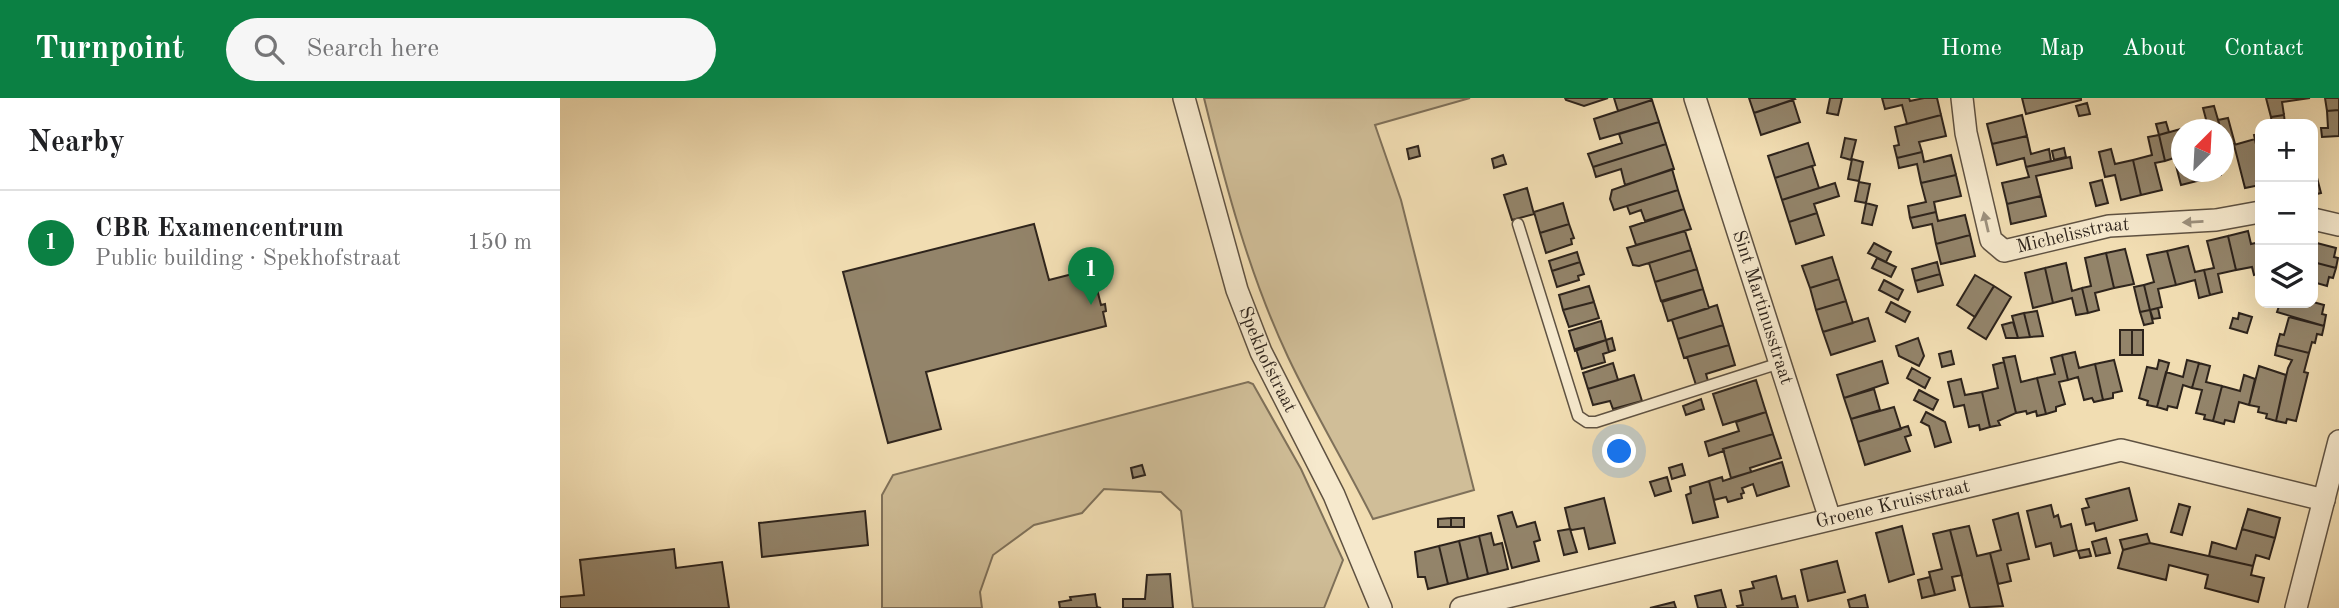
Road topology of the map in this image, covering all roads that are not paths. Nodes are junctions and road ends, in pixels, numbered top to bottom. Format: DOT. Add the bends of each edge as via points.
graph roads {
  1 [pos="1184,98"];
  2 [pos="1695,98"];
  3 [pos="1962,98"];
  4 [pos="2255,213"];
  5 [pos="2318,220"];
  6 [pos="1518,224"];
  7 [pos="2339,225"];
  8 [pos="1780,363"];
  9 [pos="2339,441"];
  10 [pos="2331,488"];
  11 [pos="1830,519"];
  12 [pos="1381,608"];
  13 [pos="1461,608"];
  14 [pos="2296,608"];
  1 -- 12 [label="street, Spekhofstraat" via="1237,289 1261,352 1334,495"];
  2 -- 8 [label="street, Sint Martinusstraat"];
  4 -- 3 [label="street, Michelisstraat, one-way" via="2217,220 2109,226 2004,251 1991,240"];
  5 -- 7 [label="street"];
  6 -- 8 [label="lane" via="1578,416 1587,422"];
  8 -- 11 [label="street, Sint Martinusstraat"];
  9 -- 10 [label="street"];
  10 -- 11 [label="street, Groene Kruisstraat" via="2121,450"];
  10 -- 14 [label="street"];
  11 -- 13 [label="street, Groene Kruisstraat"];
}
